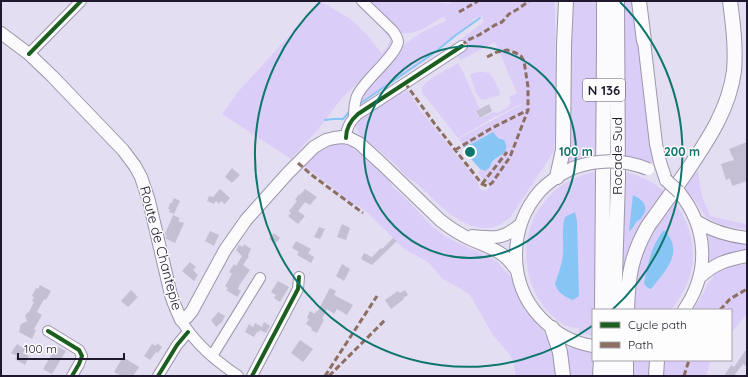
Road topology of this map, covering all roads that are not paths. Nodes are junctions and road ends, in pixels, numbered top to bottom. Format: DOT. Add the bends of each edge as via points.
graph roads {
  1 [pos="81,1"];
  2 [pos="362,1"];
  3 [pos="566,1"];
  4 [pos="604,1"];
  5 [pos="617,1"];
  6 [pos="639,1"];
  7 [pos="646,1"];
  8 [pos="730,1"];
  9 [pos="1,33"];
  10 [pos="644,41"];
  11 [pos="462,46"];
  12 [pos="29,54"];
  13 [pos="354,117"];
  14 [pos="346,138"];
  15 [pos="557,177"];
  16 [pos="666,180"];
  17 [pos="696,221"];
  18 [pos="521,224"];
  19 [pos="461,234"];
  20 [pos="747,238"];
  21 [pos="747,256"];
  22 [pos="517,271"];
  23 [pos="299,277"];
  24 [pos="260,278"];
  25 [pos="699,278"];
  26 [pos="602,309"];
  27 [pos="614,309"];
  28 [pos="627,309"];
  29 [pos="685,309"];
  30 [pos="181,320"];
  31 [pos="552,328"];
  32 [pos="48,331"];
  33 [pos="188,332"];
  34 [pos="592,346"];
  35 [pos="212,356"];
  36 [pos="601,361"];
  37 [pos="613,361"];
  38 [pos="626,361"];
  39 [pos="657,361"];
  40 [pos="72,376"];
  41 [pos="158,376"];
  42 [pos="238,376"];
  43 [pos="252,376"];
  44 [pos="563,376"];
  45 [pos="600,376"];
  46 [pos="613,376"];
  47 [pos="626,376"];
  48 [pos="656,376"];
  1 -- 12 [label="street"];
  2 -- 13 [label="street" via="393,31 398,42 391,55 357,95"];
  3 -- 15 [label="highway" via="563,150"];
  4 -- 26 [label="highway, Rocade Sud / N 136"];
  5 -- 27 [label="highway, Rocade Sud / N 136" via="618,178"];
  6 -- 10 [label="highway"];
  7 -- 10 [label="street" via="647,34"];
  8 -- 28 [label="highway" via="735,59 727,100 704,146 641,238 630,270"];
  9 -- 12 [label="main road, Route de Chantepie"];
  10 -- 16 [label="main road" via="656,144"];
  11 -- 13 [label="street"];
  12 -- 30 [label="main road, Route de Chantepie" via="106,131 135,166 150,201 171,295"];
  13 -- 14 [label="street" via="349,124"];
  14 -- 19 [label="main road" via="362,146 440,220"];
  14 -- 30 [label="main road" via="334,138 318,144 270,192 231,240 192,311"];
  15 -- 16 [label="main road, bridge" via="573,168 610,161 648,169"];
  15 -- 18 [label="main road" via="541,190"];
  16 -- 17 [label="main road, bridge" via="679,192"];
  17 -- 20 [label="main road" via="718,232"];
  17 -- 25 [label="main road" via="702,250"];
  18 -- 19 [label="main road" via="510,234 503,236 489,238"];
  18 -- 22 [label="main road" via="516,243"];
  19 -- 22 [label="main road" via="497,250 507,257"];
  21 -- 25 [label="main road" via="719,263"];
  22 -- 31 [label="main road" via="527,298"];
  23 -- 43 [label="street" via="298,289"];
  24 -- 35 [label="street"];
  25 -- 29 [label="main road"];
  30 -- 33 [label="street, Route de Chantepie"];
  31 -- 34 [label="main road" via="569,338"];
  31 -- 44 [label="highway" via="560,352"];
  32 -- 40 [label="street" via="79,350 82,356"];
  33 -- 35 [label="street, Route de Chantepie"];
  33 -- 41 [label="street"];
  35 -- 42 [label="street, Route de Chantepie"];
  36 -- 45 [label="highway"];
  37 -- 46 [label="highway"];
  38 -- 47 [label="highway"];
  39 -- 48 [label="highway"];
}
